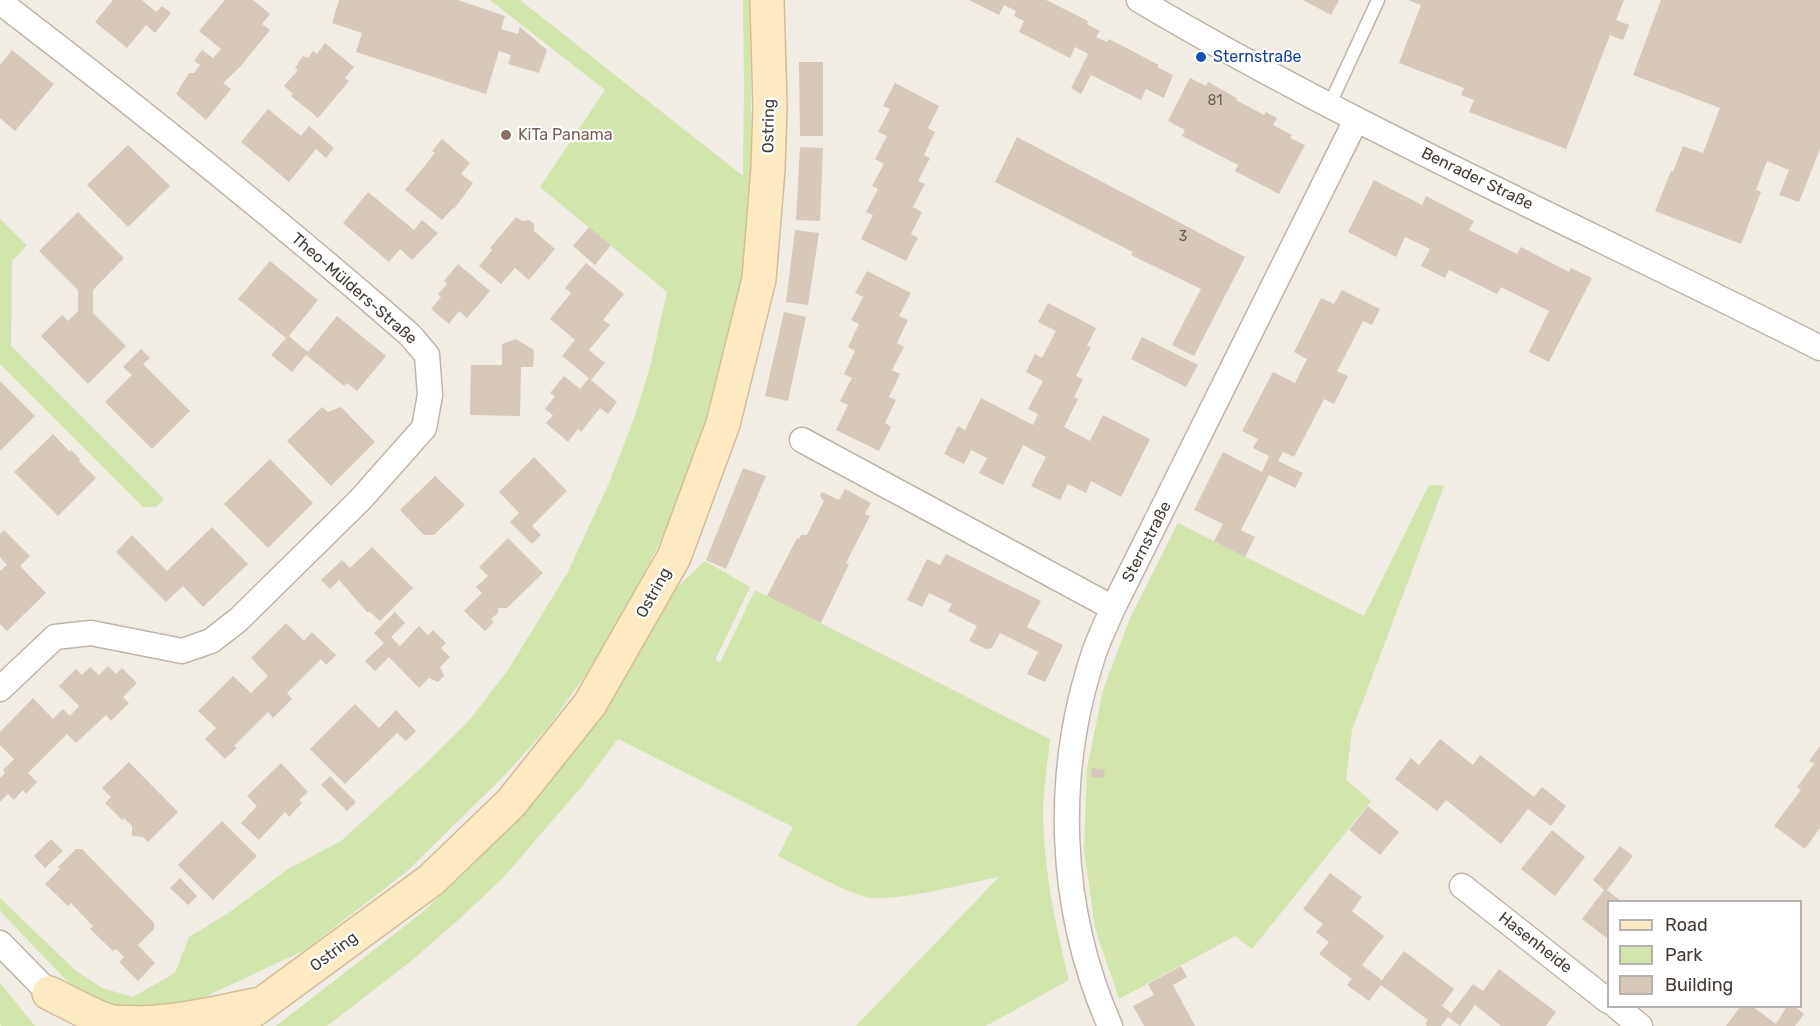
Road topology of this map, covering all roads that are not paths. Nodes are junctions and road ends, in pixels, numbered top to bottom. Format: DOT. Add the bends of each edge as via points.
graph roads {
  1 [pos="767,0"];
  2 [pos="1139,0"];
  3 [pos="1377,0"];
  4 [pos="0,2"];
  5 [pos="1329,105"];
  6 [pos="1356,120"];
  7 [pos="1820,348"];
  8 [pos="802,440"];
  9 [pos="1113,608"];
  10 [pos="0,689"];
  11 [pos="1462,886"];
  12 [pos="0,943"];
  13 [pos="49,993"];
  14 [pos="1607,1000"];
  15 [pos="1618,1008"];
  16 [pos="261,1014"];
  17 [pos="54,1026"];
  18 [pos="83,1026"];
  19 [pos="232,1026"];
  20 [pos="1110,1026"];
  21 [pos="1641,1026"];
  1 -- 16 [label="main road, Ostring" via="770,106 759,279 723,424 670,565 590,704 511,803 431,880"];
  2 -- 5 [label="street, Benrader Straße"];
  3 -- 5 [label="lane"];
  4 -- 10 [label="street, Theo-Mülders-Straße" via="207,164 410,335 427,355 430,395 424,428 375,484 238,620 211,641 182,651 90,633 55,638"];
  5 -- 6 [label="street, Benrader Straße"];
  6 -- 7 [label="street, Benrader Straße"];
  6 -- 9 [label="street, Sternstraße"];
  8 -- 9 [label="street"];
  9 -- 20 [label="street, Sternstraße" via="1084,686 1069,769 1066,817 1076,918 1098,999"];
  11 -- 14 [label="street, Hasenheide"];
  12 -- 13 [label="street"];
  13 -- 16 [label="main road" via="111,1022 154,1023"];
  13 -- 17 [label="main road"];
  13 -- 18 [label="street"];
  15 -- 21 [label="street"];
  16 -- 19 [label="main road, Ostring"];
}
